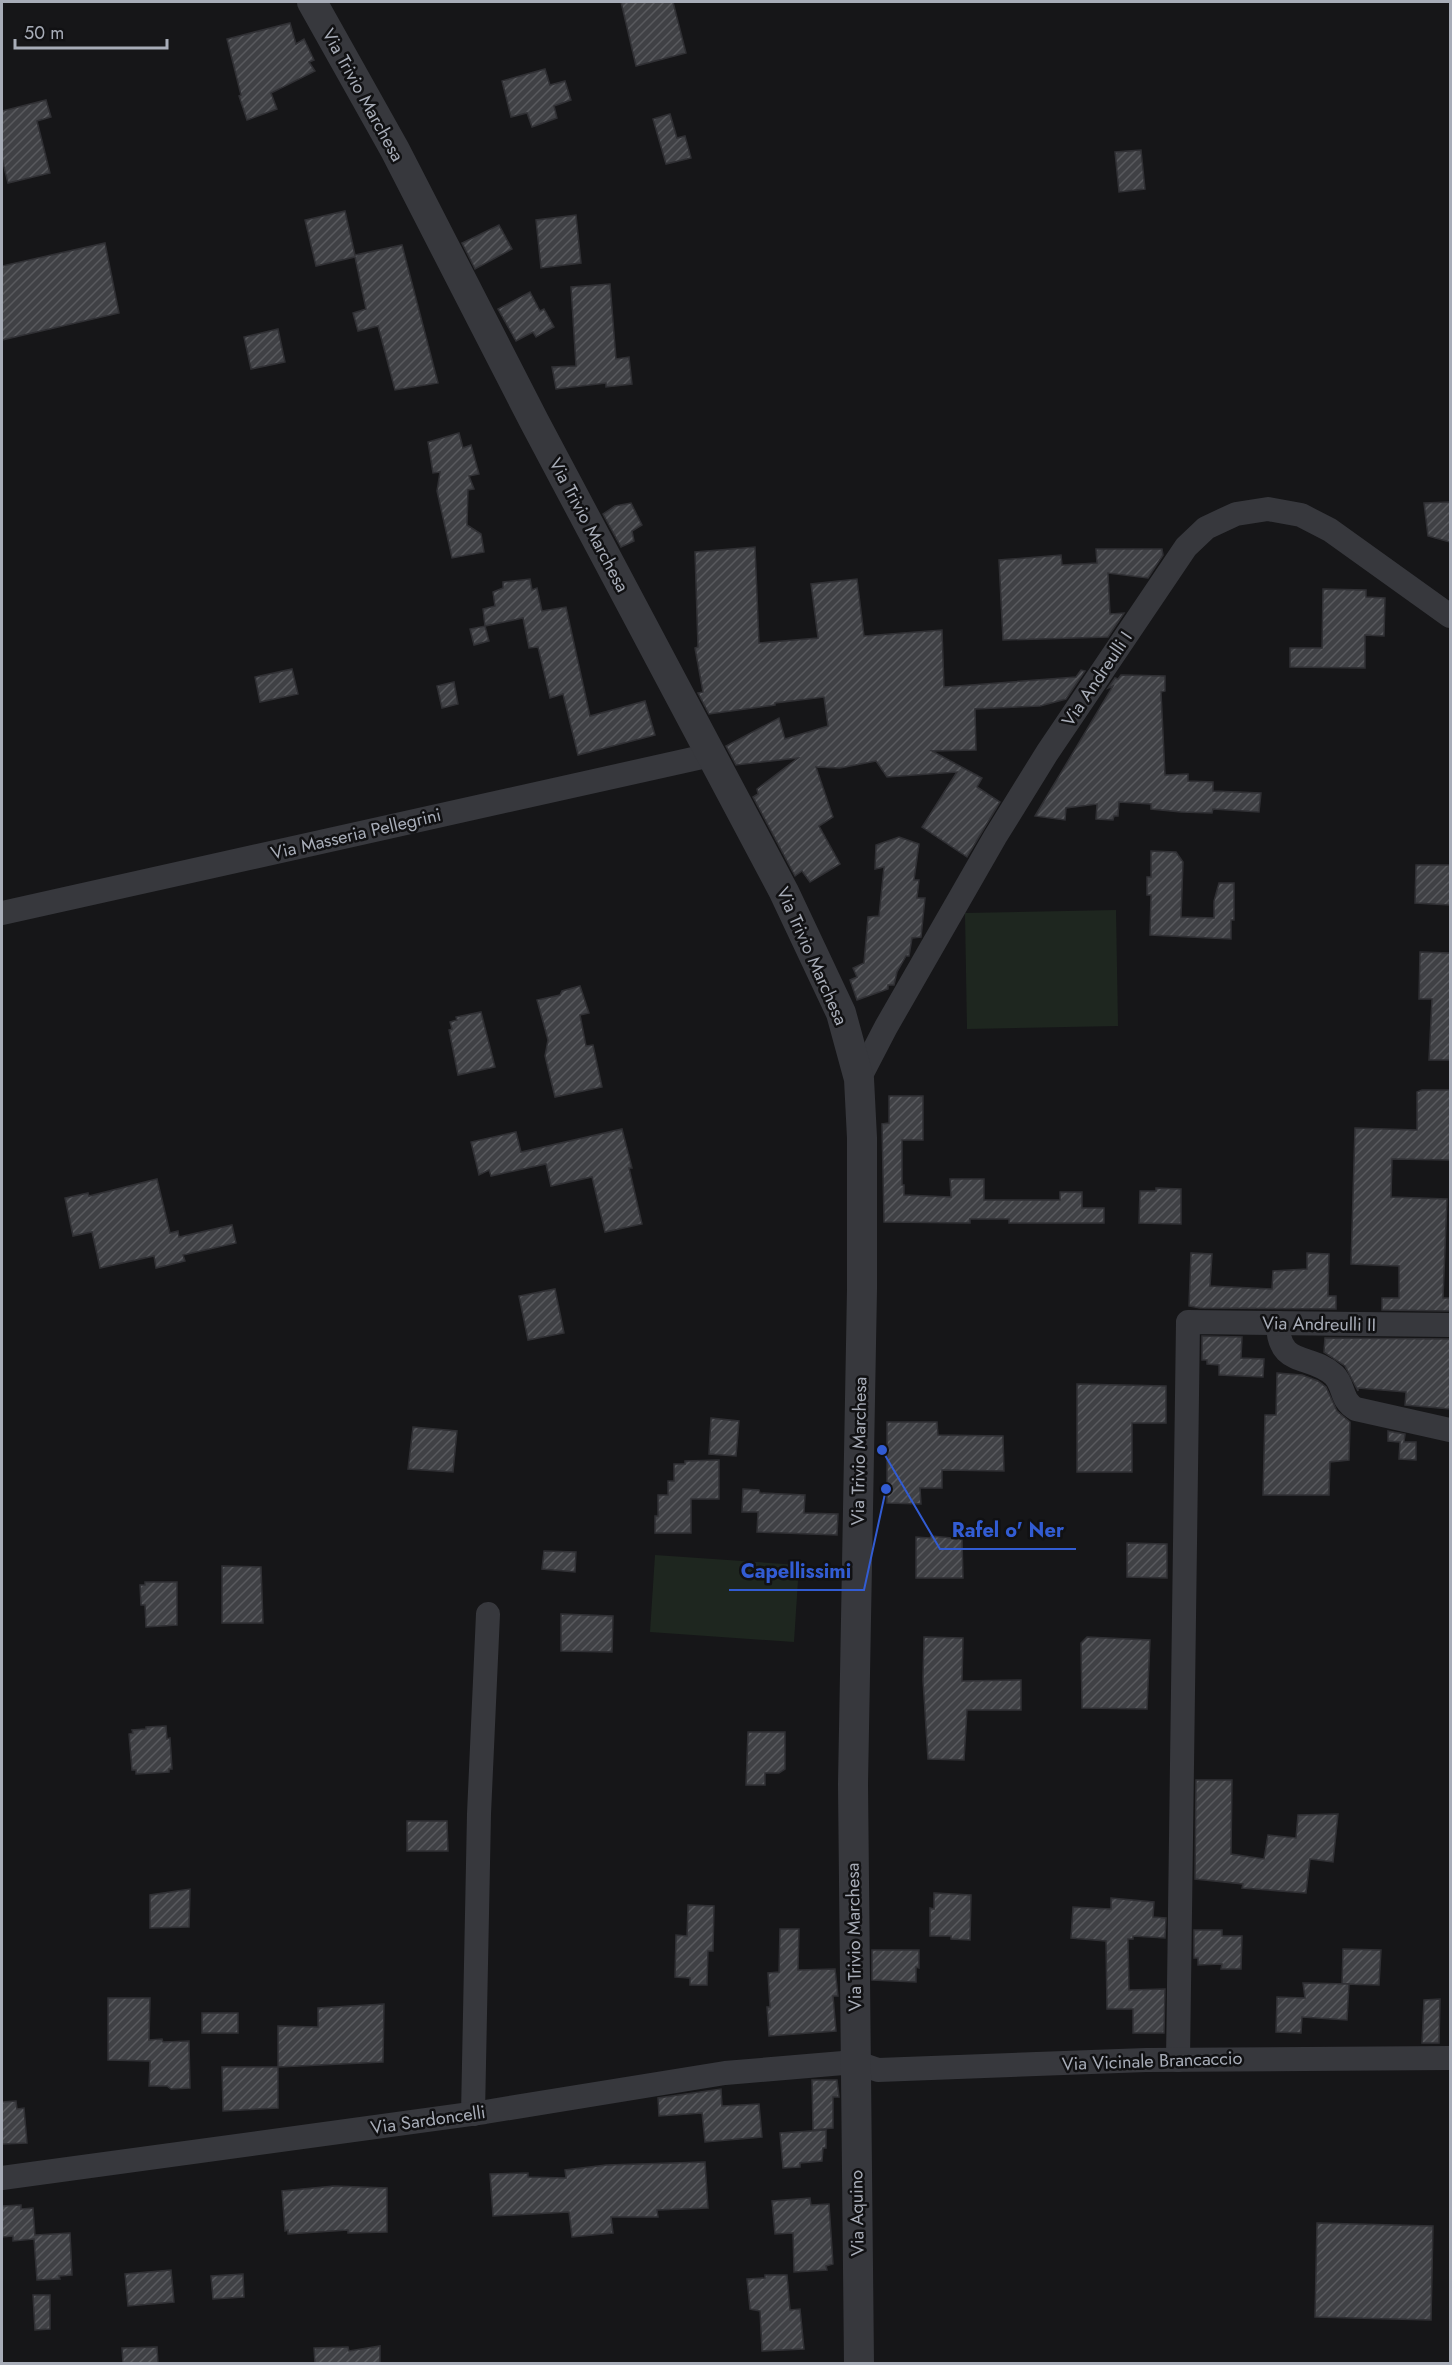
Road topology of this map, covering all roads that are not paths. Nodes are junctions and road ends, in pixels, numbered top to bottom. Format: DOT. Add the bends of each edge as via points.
graph roads {
  1 [pos="312,2"];
  2 [pos="1450,616"];
  3 [pos="711,755"];
  4 [pos="2,913"];
  5 [pos="859,1079"];
  6 [pos="1278,1323"];
  7 [pos="1450,1325"];
  8 [pos="1450,1430"];
  9 [pos="488,1614"];
  10 [pos="1450,2058"];
  11 [pos="1178,2060"];
  12 [pos="855,2062"];
  13 [pos="473,2114"];
  14 [pos="2,2178"];
  15 [pos="859,2364"];
  1 -- 3 [label="street, Via Trivio Marchesa" via="395,150"];
  2 -- 5 [label="street, Via Andreulli I" via="1330,530 1301,515 1269,509 1236,514 1206,528 1186,547 1047,753"];
  3 -- 4 [label="street, Via Masseria Pellegrini"];
  3 -- 5 [label="street, Via Trivio Marchesa" via="784,892 840,1013"];
  5 -- 12 [label="street, Via Trivio Marchesa" via="862,1289 852,1784"];
  6 -- 7 [label="street, Via Andreulli II"];
  6 -- 8 [label="street" via="1278,1338 1288,1355 1336,1377 1347,1404"];
  6 -- 11 [label="street, Via Andreulli II" via="1188,1322"];
  9 -- 13 [label="street"];
  10 -- 11 [label="street, Via Vicinale Brancaccio"];
  11 -- 12 [label="street, Via Vicinale Brancaccio" via="878,2070"];
  12 -- 13 [label="street, Via Sardoncelli" via="725,2073"];
  12 -- 15 [label="street, Via Aquino"];
  13 -- 14 [label="street, Via Sardoncelli"];
}
